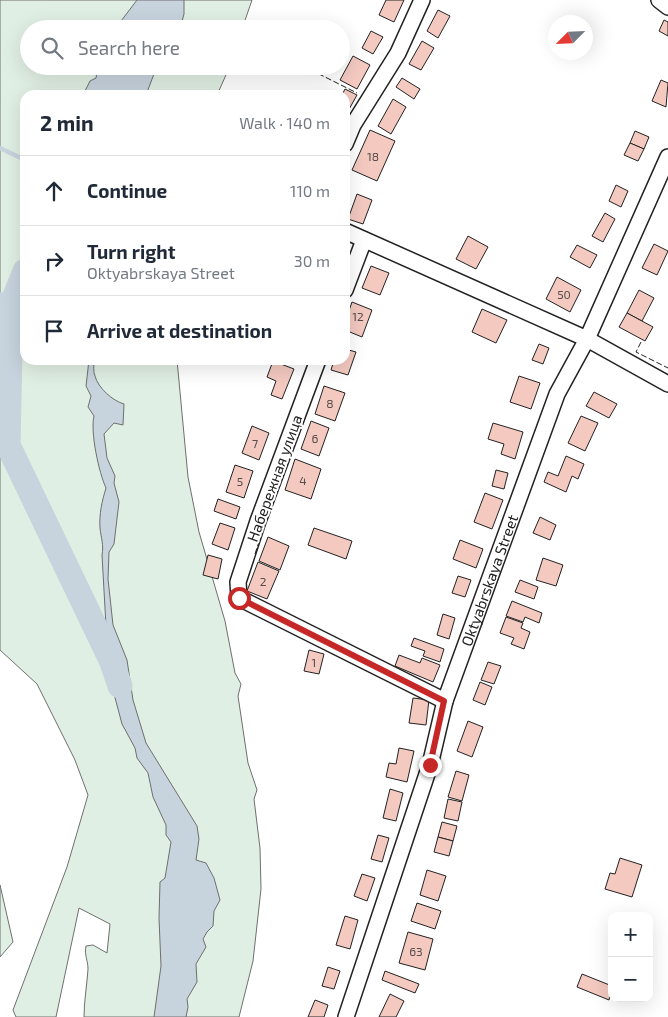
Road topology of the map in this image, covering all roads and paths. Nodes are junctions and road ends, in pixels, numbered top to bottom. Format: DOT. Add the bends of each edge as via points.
graph roads {
  1 [pos="422,0"];
  2 [pos="659,0"];
  3 [pos="668,6"];
  4 [pos="350,132"];
  5 [pos="668,157"];
  6 [pos="350,233"];
  7 [pos="364,240"];
  8 [pos="350,277"];
  9 [pos="586,339"];
  10 [pos="316,365"];
  11 [pos="668,384"];
  12 [pos="444,701"];
  13 [pos="346,1017"];
  1 -- 4 [label="street" via="398,53"];
  2 -- 3 [label="street"];
  5 -- 9 [label="street, Oktyabrskaya Street"];
  6 -- 7 [label="street"];
  7 -- 8 [label="street"];
  7 -- 9 [label="street"];
  9 -- 11 [label="street"];
  9 -- 12 [label="street, Oktyabrskaya Street" via="557,394"];
  10 -- 12 [label="street, Набережная улица" via="258,521 238,582 239,598"];
  12 -- 13 [label="street, Oktyabrskaya Street" via="430,765"];
}
